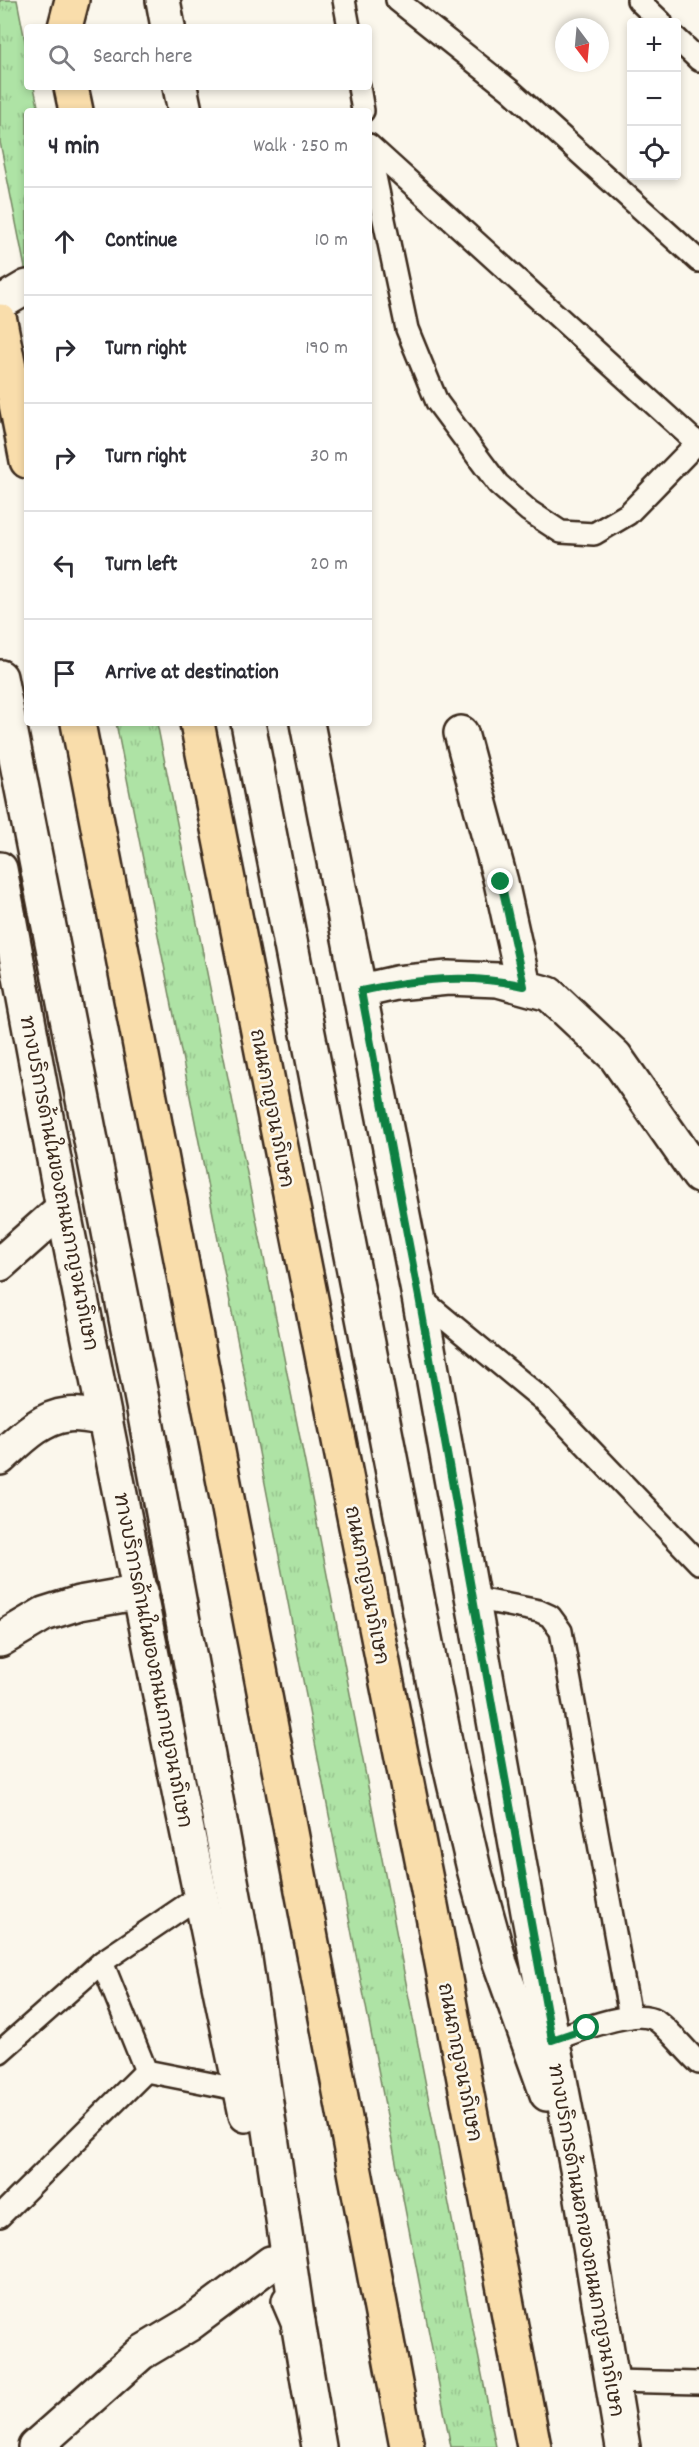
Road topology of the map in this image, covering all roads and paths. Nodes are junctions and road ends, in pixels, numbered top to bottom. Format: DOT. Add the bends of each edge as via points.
graph roads {
  1 [pos="53,0"];
  2 [pos="72,0"];
  3 [pos="163,0"];
  4 [pos="344,0"];
  5 [pos="398,0"];
  6 [pos="638,0"];
  7 [pos="657,18"];
  8 [pos="58,24"];
  9 [pos="66,24"];
  10 [pos="167,24"];
  11 [pos="348,24"];
  12 [pos="681,43"];
  13 [pos="699,60"];
  14 [pos="72,90"];
  15 [pos="181,90"];
  16 [pos="360,90"];
  17 [pos="75,108"];
  18 [pos="184,108"];
  19 [pos="362,108"];
  20 [pos="372,150"];
  21 [pos="372,161"];
  22 [pos="699,261"];
  23 [pos="24,289"];
  24 [pos="0,303"];
  25 [pos="0,321"];
  26 [pos="698,442"];
  27 [pos="24,445"];
  28 [pos="0,677"];
  29 [pos="79,726"];
  30 [pos="198,726"];
  31 [pos="249,726"];
  32 [pos="308,726"];
  33 [pos="461,733"];
  34 [pos="0,869"];
  35 [pos="6,937"];
  36 [pos="524,986"];
  37 [pos="361,991"];
  38 [pos="699,1176"];
  39 [pos="63,1208"];
  40 [pos="0,1264"];
  41 [pos="419,1297"];
  42 [pos="105,1419"];
  43 [pos="0,1458"];
  44 [pos="699,1563"];
  45 [pos="141,1592"];
  46 [pos="473,1598"];
  47 [pos="0,1640"];
  48 [pos="201,1895"];
  49 [pos="102,1962"];
  50 [pos="630,2017"];
  51 [pos="552,2040"];
  52 [pos="0,2052"];
  53 [pos="699,2063"];
  54 [pos="146,2071"];
  55 [pos="242,2090"];
  56 [pos="578,2174"];
  57 [pos="0,2216"];
  58 [pos="271,2263"];
  59 [pos="298,2322"];
  60 [pos="612,2381"];
  61 [pos="699,2383"];
  62 [pos="35,2447"];
  63 [pos="319,2447"];
  64 [pos="407,2447"];
  65 [pos="534,2447"];
  66 [pos="623,2447"];
  1 -- 8 [label="highway"];
  2 -- 9 [label="highway"];
  3 -- 10 [label="main road"];
  4 -- 11 [label="lane"];
  5 -- 22 [label="lane" via="511,91"];
  6 -- 7 [label="lane"];
  12 -- 13 [label="lane"];
  14 -- 17 [label="highway"];
  15 -- 18 [label="main road"];
  16 -- 19 [label="lane"];
  20 -- 26 [label="lane"];
  21 -- 26 [label="lane" via="407,328 437,402 498,484 529,512 561,532 594,534 628,514"];
  23 -- 24 [label="main road"];
  25 -- 27 [label="highway"];
  28 -- 59 [label="main road" via="143,1405 243,1945"];
  29 -- 64 [label="highway"];
  30 -- 65 [label="highway, ถนนกาญจนาภิเษก"];
  31 -- 56 [label="main road" via="448,1757 500,1963"];
  32 -- 37 [label="main road, ทางบริการด้านนอกของถนนกาญจนาภิเษก"];
  33 -- 36 [label="main road"];
  34 -- 35 [label="main road, ทางบริการด้านในของถนนกาญจนาภิเษก"];
  35 -- 39 [label="main road, ทางบริการด้านในของถนนกาญจนาภิเษก"];
  36 -- 37 [label="main road" via="498,980 448,978"];
  36 -- 38 [label="main road" via="549,994 615,1056"];
  37 -- 41 [label="main road, ทางบริการด้านนอกของถนนกาญจนาภิเษก"];
  39 -- 40 [label="main road"];
  39 -- 42 [label="main road, ทางบริการด้านในของถนนกาญจนาภิเษก"];
  41 -- 44 [label="lane" via="542,1399"];
  41 -- 46 [label="main road, ทางบริการด้านนอกของถนนกาญจนาภิเษก"];
  42 -- 43 [label="main road" via="68,1415 51,1420 34,1428"];
  42 -- 45 [label="main road, ทางบริการด้านในของถนนกาญจนาภิเษก"];
  45 -- 47 [label="main road" via="44,1614"];
  45 -- 48 [label="main road, ทางบริการด้านในของถนนกาญจนาภิเษก"];
  46 -- 50 [label="lane" via="539,1611 550,1616 561,1630"];
  46 -- 51 [label="main road, ทางบริการด้านนอกของถนนกาญจนาภิเษก"];
  48 -- 49 [label="lane"];
  48 -- 55 [label="main road, ทางบริการด้านในของถนนกาญจนาภิเษก"];
  49 -- 52 [label="lane"];
  49 -- 54 [label="lane"];
  50 -- 51 [label="lane"];
  50 -- 53 [label="lane" via="656,2020"];
  51 -- 56 [label="main road, ทางบริการด้านนอกของถนนกาญจนาภิเษก"];
  54 -- 55 [label="lane"];
  54 -- 57 [label="lane"];
  55 -- 58 [label="main road, ทางบริการด้านในของถนนกาญจนาภิเษก"];
  56 -- 60 [label="main road, ทางบริการด้านนอกของถนนกาญจนาภิเษก"];
  58 -- 59 [label="main road, ทางบริการด้านในของถนนกาญจนาภิเษก"];
  58 -- 62 [label="main road" via="188,2325 141,2353"];
  59 -- 63 [label="main road, ทางบริการด้านในของถนนกาญจนาภิเษก"];
  60 -- 61 [label="lane"];
  60 -- 66 [label="main road, ทางบริการด้านนอกของถนนกาญจนาภิเษก"];
}
